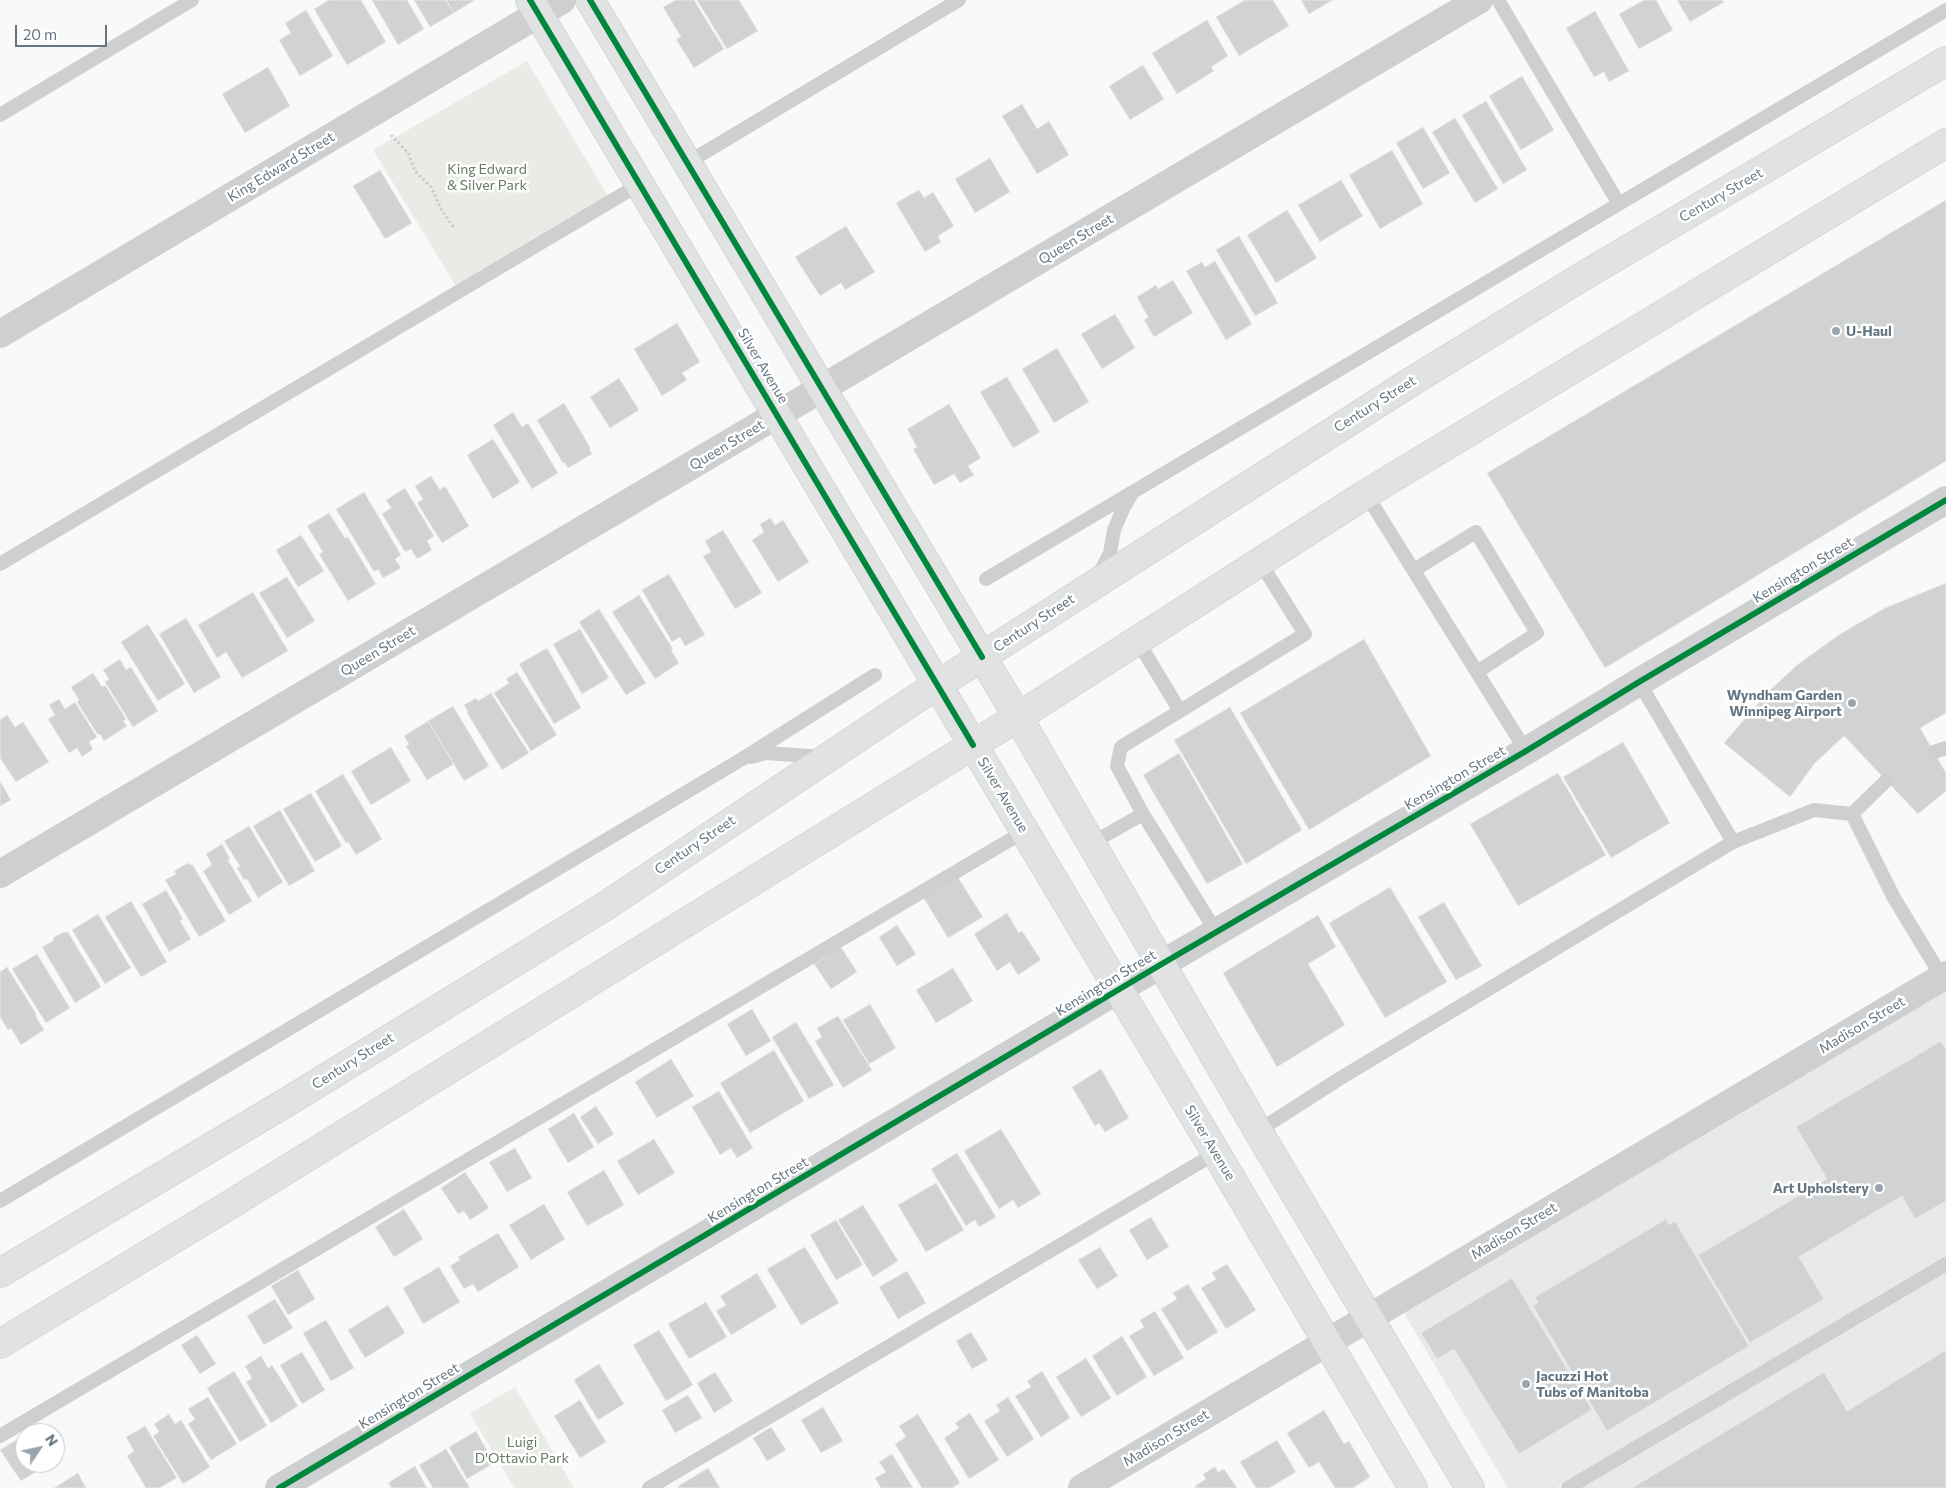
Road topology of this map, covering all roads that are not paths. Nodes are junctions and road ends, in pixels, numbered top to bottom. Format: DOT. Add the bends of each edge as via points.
graph roads {
  1 [pos="192,0"];
  2 [pos="562,0"];
  3 [pos="590,0"];
  4 [pos="959,0"];
  5 [pos="1480,0"];
  6 [pos="1498,0"];
  7 [pos="535,7"];
  8 [pos="1946,10"];
  9 [pos="1946,61"];
  10 [pos="0,115"];
  11 [pos="1946,143"];
  12 [pos="687,163"];
  13 [pos="640,184"];
  14 [pos="1619,204"];
  15 [pos="0,334"];
  16 [pos="822,389"];
  17 [pos="778,415"];
  18 [pos="1132,492"];
  19 [pos="1366,494"];
  20 [pos="1946,500"];
  21 [pos="1260,562"];
  22 [pos="0,564"];
  23 [pos="1414,570"];
  24 [pos="986,579"];
  25 [pos="1094,584"];
  26 [pos="1137,640"];
  27 [pos="982,657"];
  28 [pos="1477,672"];
  29 [pos="875,675"];
  30 [pos="1639,682"];
  31 [pos="938,685"];
  32 [pos="1180,711"];
  33 [pos="1018,717"];
  34 [pos="973,745"];
  35 [pos="1526,751"];
  36 [pos="827,758"];
  37 [pos="742,759"];
  38 [pos="1887,780"];
  39 [pos="1143,814"];
  40 [pos="1852,814"];
  41 [pos="1025,831"];
  42 [pos="1733,842"];
  43 [pos="1090,844"];
  44 [pos="0,874"];
  45 [pos="1217,932"];
  46 [pos="1160,965"];
  47 [pos="1944,976"];
  48 [pos="1119,991"];
  49 [pos="1258,1131"];
  50 [pos="1216,1153"];
  51 [pos="0,1200"];
  52 [pos="1946,1264"];
  53 [pos="0,1273"];
  54 [pos="1369,1317"];
  55 [pos="1327,1342"];
  56 [pos="0,1344"];
  57 [pos="0,1436"];
  58 [pos="279,1488"];
  59 [pos="649,1488"];
  60 [pos="1082,1488"];
  61 [pos="1413,1488"];
  62 [pos="1470,1488"];
  63 [pos="1568,1488"];
  1 -- 10 [label="lane"];
  2 -- 7 [label="street, King Edward Street"];
  3 -- 12 [label="main road"];
  4 -- 12 [label="lane"];
  5 -- 16 [label="street, Queen Street"];
  6 -- 14 [label="lane"];
  7 -- 13 [label="main road, Silver Avenue"];
  7 -- 15 [label="street, King Edward Street"];
  8 -- 14 [label="lane"];
  9 -- 25 [label="main road, Century Street" via="1555,293"];
  11 -- 19 [label="main road"];
  12 -- 16 [label="main road"];
  13 -- 17 [label="main road, Silver Avenue"];
  13 -- 22 [label="lane"];
  14 -- 18 [label="lane"];
  16 -- 17 [label="street, Queen Street"];
  16 -- 27 [label="main road"];
  17 -- 31 [label="main road, Silver Avenue"];
  17 -- 44 [label="street, Queen Street"];
  18 -- 24 [label="lane"];
  18 -- 25 [label="lane" via="1114,530 1110,553"];
  19 -- 21 [label="main road"];
  19 -- 23 [label="lane"];
  20 -- 30 [label="street, Kensington Street"];
  21 -- 26 [label="main road"];
  21 -- 32 [label="lane" via="1304,634"];
  23 -- 28 [label="lane"];
  23 -- 28 [label="lane" via="1476,532 1537,632"];
  25 -- 27 [label="main road, Century Street"];
  26 -- 32 [label="lane"];
  26 -- 33 [label="main road"];
  27 -- 31 [label="main road, Century Street"];
  27 -- 33 [label="main road"];
  28 -- 35 [label="lane"];
  29 -- 37 [label="lane"];
  30 -- 35 [label="street, Kensington Street"];
  30 -- 42 [label="lane"];
  31 -- 34 [label="main road, Silver Avenue"];
  31 -- 36 [label="main road, Century Street"];
  32 -- 39 [label="lane" via="1121,747 1117,766"];
  33 -- 34 [label="main road"];
  33 -- 43 [label="main road"];
  34 -- 41 [label="main road, Silver Avenue"];
  34 -- 56 [label="main road"];
  35 -- 45 [label="street, Kensington Street"];
  36 -- 37 [label="lane" via="766,753"];
  36 -- 53 [label="main road, Century Street" via="604,907"];
  37 -- 51 [label="lane"];
  38 -- 40 [label="lane"];
  39 -- 43 [label="lane"];
  39 -- 45 [label="lane"];
  40 -- 42 [label="lane" via="1814,810"];
  40 -- 47 [label="lane" via="1894,898"];
  41 -- 48 [label="main road, Silver Avenue"];
  41 -- 57 [label="lane"];
  42 -- 49 [label="lane"];
  43 -- 46 [label="main road"];
  45 -- 46 [label="street, Kensington Street"];
  46 -- 48 [label="street, Kensington Street"];
  46 -- 49 [label="main road"];
  47 -- 54 [label="street, Madison Street"];
  48 -- 50 [label="main road, Silver Avenue"];
  48 -- 58 [label="street, Kensington Street"];
  49 -- 54 [label="main road"];
  50 -- 55 [label="main road, Silver Avenue"];
  50 -- 59 [label="lane"];
  52 -- 63 [label="lane"];
  54 -- 55 [label="street, Madison Street"];
  54 -- 62 [label="main road"];
  55 -- 60 [label="street, Madison Street"];
  55 -- 61 [label="main road, Silver Avenue"];
}
